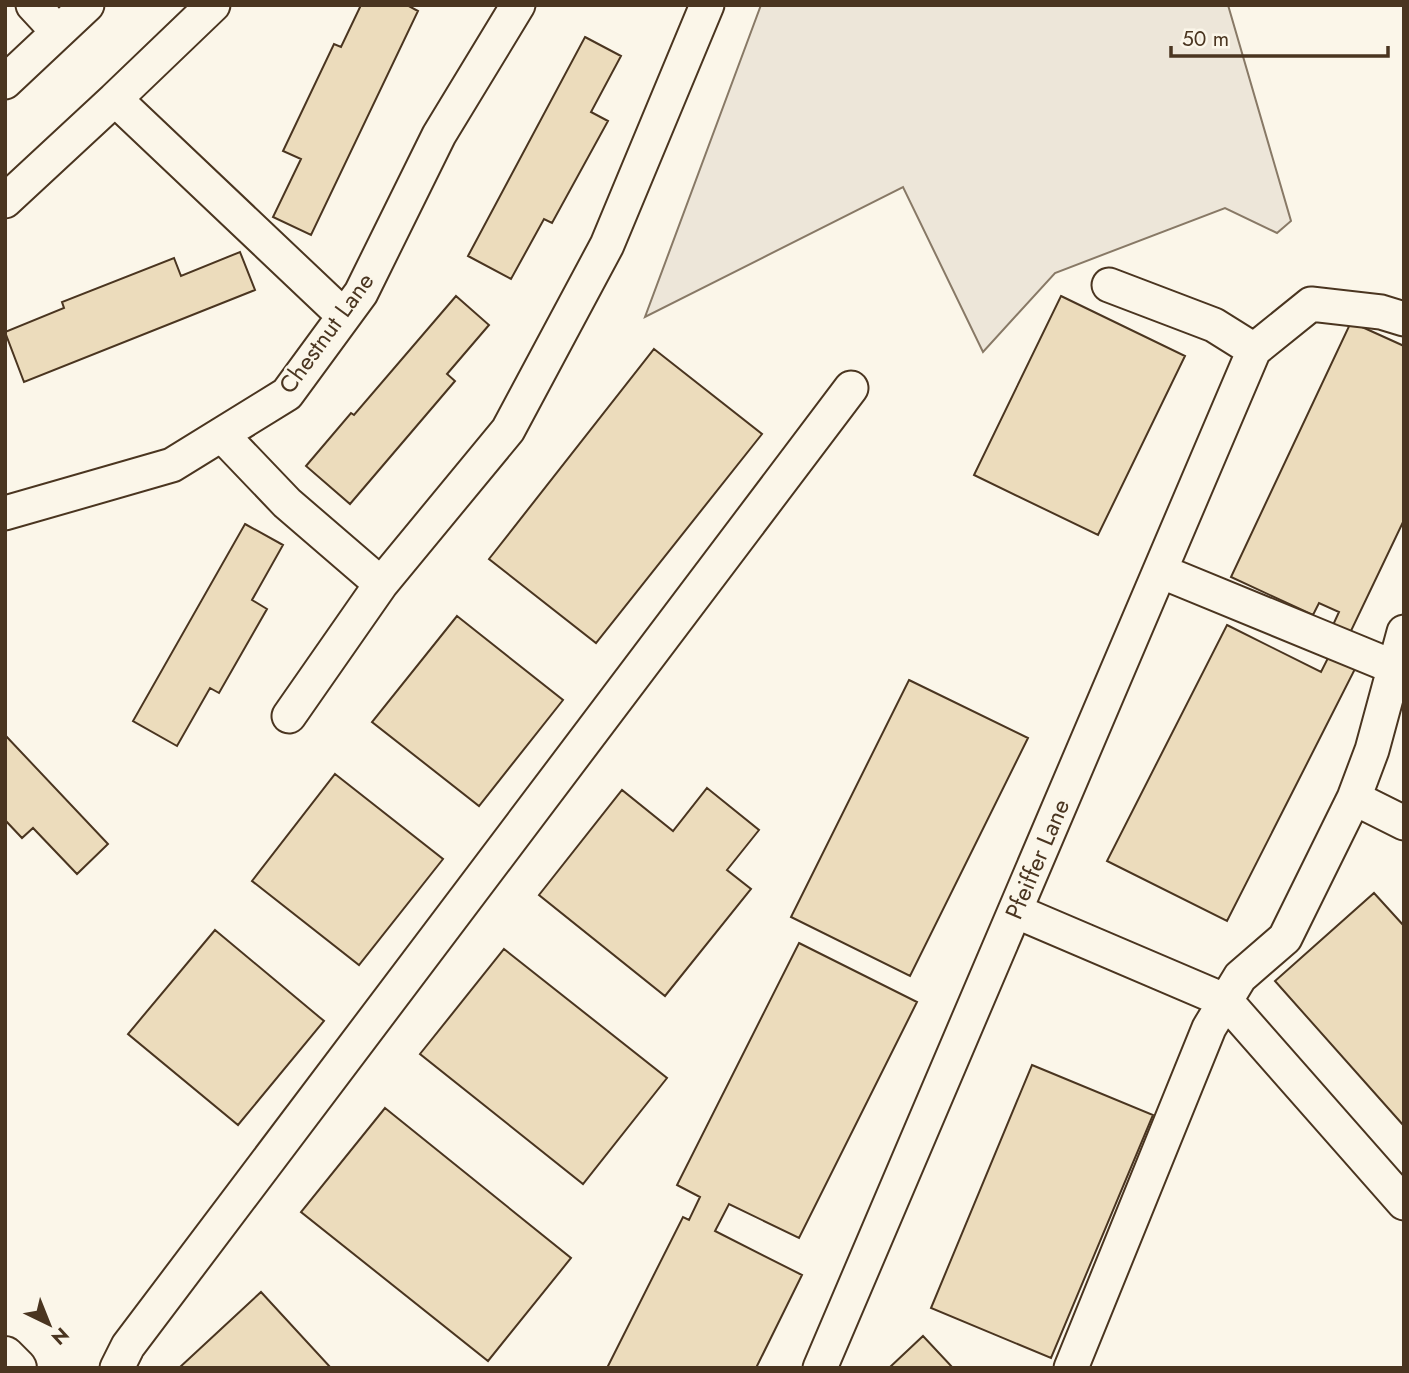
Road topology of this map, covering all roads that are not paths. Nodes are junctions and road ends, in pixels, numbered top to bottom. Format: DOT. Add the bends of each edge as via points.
graph roads {
  1 [pos="33,5"];
  2 [pos="87,5"];
  3 [pos="213,5"];
  4 [pos="518,5"];
  5 [pos="698,5"];
  6 [pos="706,6"];
  7 [pos="58,32"];
  8 [pos="5,82"];
  9 [pos="115,99"];
  10 [pos="5,201"];
  11 [pos="1109,285"];
  12 [pos="344,316"];
  13 [pos="1404,319"];
  14 [pos="1254,350"];
  15 [pos="851,388"];
  16 [pos="222,435"];
  17 [pos="5,513"];
  18 [pos="1160,571"];
  19 [pos="381,584"];
  20 [pos="1404,632"];
  21 [pos="1396,668"];
  22 [pos="289,716"];
  23 [pos="1354,798"];
  24 [pos="1404,823"];
  25 [pos="1015,911"];
  26 [pos="1226,1001"];
  27 [pos="1404,1203"];
  28 [pos="5,1356"];
  29 [pos="17,1368"];
  30 [pos="117,1368"];
  31 [pos="820,1368"];
  32 [pos="1071,1368"];
  1 -- 7 [label="street"];
  2 -- 7 [label="street"];
  3 -- 9 [label="street"];
  4 -- 12 [label="street, Chestnut Lane" via="439,135 361,293"];
  5 -- 6 [label="street"];
  6 -- 19 [label="street" via="607,245 508,430"];
  7 -- 8 [label="street"];
  9 -- 10 [label="street"];
  9 -- 12 [label="street"];
  11 -- 14 [label="street" via="1214,324"];
  12 -- 16 [label="street, Chestnut Lane" via="287,394"];
  13 -- 14 [label="street" via="1311,304"];
  14 -- 18 [label="street, Pfeiffer Lane"];
  15 -- 30 [label="street" via="128,1346"];
  16 -- 17 [label="street, Chestnut Lane" via="172,465"];
  16 -- 19 [label="street" via="287,503"];
  18 -- 21 [label="street"];
  18 -- 25 [label="street, Pfeiffer Lane"];
  19 -- 22 [label="street"];
  20 -- 21 [label="street"];
  21 -- 23 [label="street"];
  23 -- 24 [label="street"];
  23 -- 26 [label="street" via="1285,938 1240,977"];
  25 -- 26 [label="street"];
  25 -- 31 [label="street, Pfeiffer Lane"];
  26 -- 27 [label="street"];
  26 -- 32 [label="street" via="1209,1028"];
  28 -- 29 [label="main road"];
}
